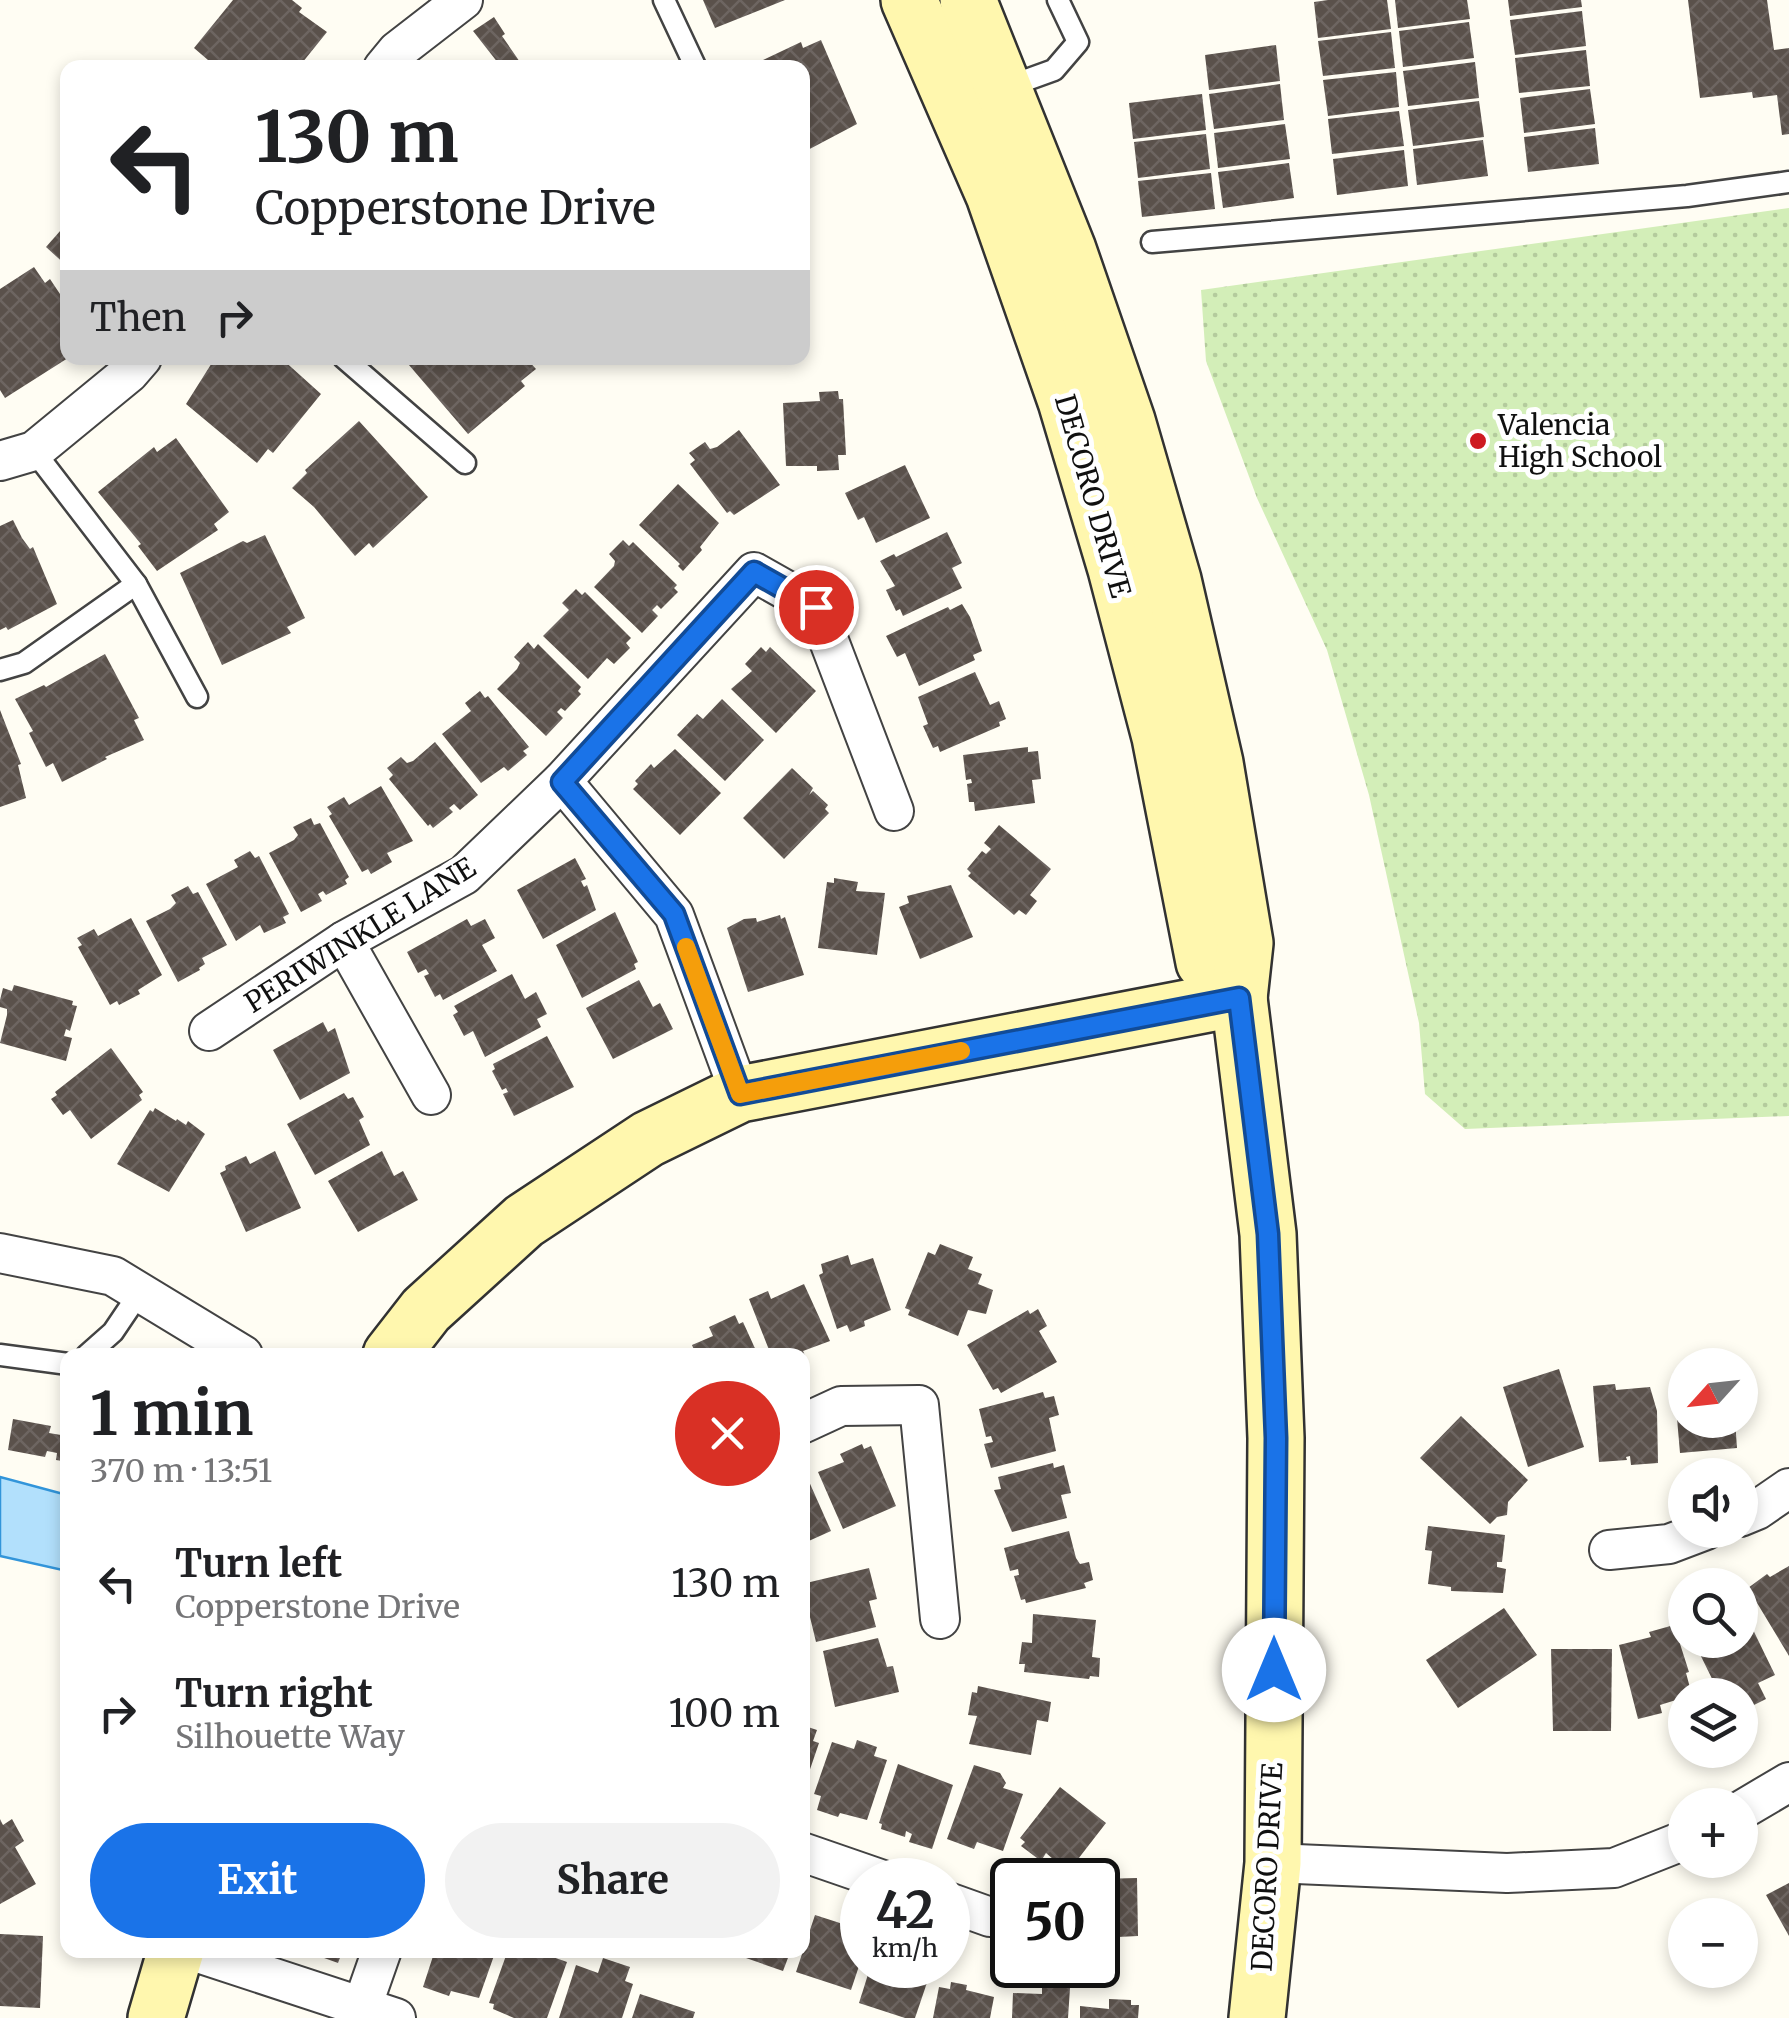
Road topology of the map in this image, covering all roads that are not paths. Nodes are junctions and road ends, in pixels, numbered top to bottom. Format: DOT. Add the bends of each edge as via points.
graph roads {
  1 [pos="463,0"];
  2 [pos="664,0"];
  3 [pos="908,0"];
  4 [pos="968,0"];
  5 [pos="1058,0"];
  6 [pos="389,60"];
  7 [pos="689,60"];
  8 [pos="1006,88"];
  9 [pos="1789,182"];
  10 [pos="1152,242"];
  11 [pos="136,365"];
  12 [pos="352,365"];
  13 [pos="17,456"];
  14 [pos="465,463"];
  15 [pos="136,584"];
  16 [pos="0,670"];
  17 [pos="197,698"];
  18 [pos="562,782"];
  19 [pos="894,810"];
  20 [pos="344,941"];
  21 [pos="1239,998"];
  22 [pos="208,1032"];
  23 [pos="740,1094"];
  24 [pos="431,1096"];
  25 [pos="0,1253"];
  26 [pos="140,1292"];
  27 [pos="94,1348"];
  28 [pos="232,1348"];
  29 [pos="396,1348"];
  30 [pos="0,1355"];
  31 [pos="60,1363"];
  32 [pos="810,1420"];
  33 [pos="1789,1488"];
  34 [pos="1758,1510"];
  35 [pos="1668,1544"];
  36 [pos="1610,1550"];
  37 [pos="940,1619"];
  38 [pos="1789,1782"];
  39 [pos="1758,1800"];
  40 [pos="1668,1847"];
  41 [pos="810,1855"];
  42 [pos="1274,1863"];
  43 [pos="840,1865"];
  44 [pos="970,1910"];
  45 [pos="990,1917"];
  46 [pos="174,1958"];
  47 [pos="214,1958"];
  48 [pos="382,1958"];
  49 [pos="379,2012"];
  50 [pos="156,2018"];
  51 [pos="1257,2018"];
  1 -- 6 [label="street"];
  2 -- 7 [label="lane"];
  3 -- 21 [label="main road, DECORO DRIVE" via="994,195 1066,402 1160,737 1204,962"];
  4 -- 8 [label="main road, DECORO DRIVE"];
  5 -- 8 [label="lane" via="1078,42 1054,70"];
  8 -- 21 [label="main road, DECORO DRIVE" via="1127,421 1173,580 1215,762 1245,943"];
  9 -- 10 [label="lane"];
  11 -- 13 [label="street"];
  12 -- 14 [label="lane"];
  13 -- 15 [label="lane"];
  15 -- 16 [label="lane" via="24,663"];
  15 -- 17 [label="lane"];
  18 -- 19 [label="street, PERIWINKLE LANE" via="754,572 816,607"];
  18 -- 20 [label="street, PERIWINKLE LANE" via="464,875"];
  18 -- 23 [label="street" via="674,914"];
  20 -- 22 [label="street, PERIWINKLE LANE"];
  20 -- 24 [label="street"];
  21 -- 23 [label="main road"];
  21 -- 42 [label="main road, DECORO DRIVE" via="1269,1253 1276,1438"];
  23 -- 29 [label="main road" via="648,1139 524,1221 426,1310"];
  25 -- 26 [label="street" via="113,1276"];
  26 -- 27 [label="lane"];
  26 -- 28 [label="street"];
  30 -- 31 [label="lane"];
  32 -- 37 [label="street" via="840,1406 919,1405"];
  33 -- 34 [label="street"];
  35 -- 36 [label="street"];
  38 -- 39 [label="street"];
  40 -- 42 [label="street" via="1614,1868 1508,1873"];
  41 -- 43 [label="street"];
  42 -- 51 [label="main road, DECORO DRIVE"];
  44 -- 45 [label="street"];
  46 -- 50 [label="main road"];
  47 -- 49 [label="street"];
  48 -- 49 [label="street"];
}
